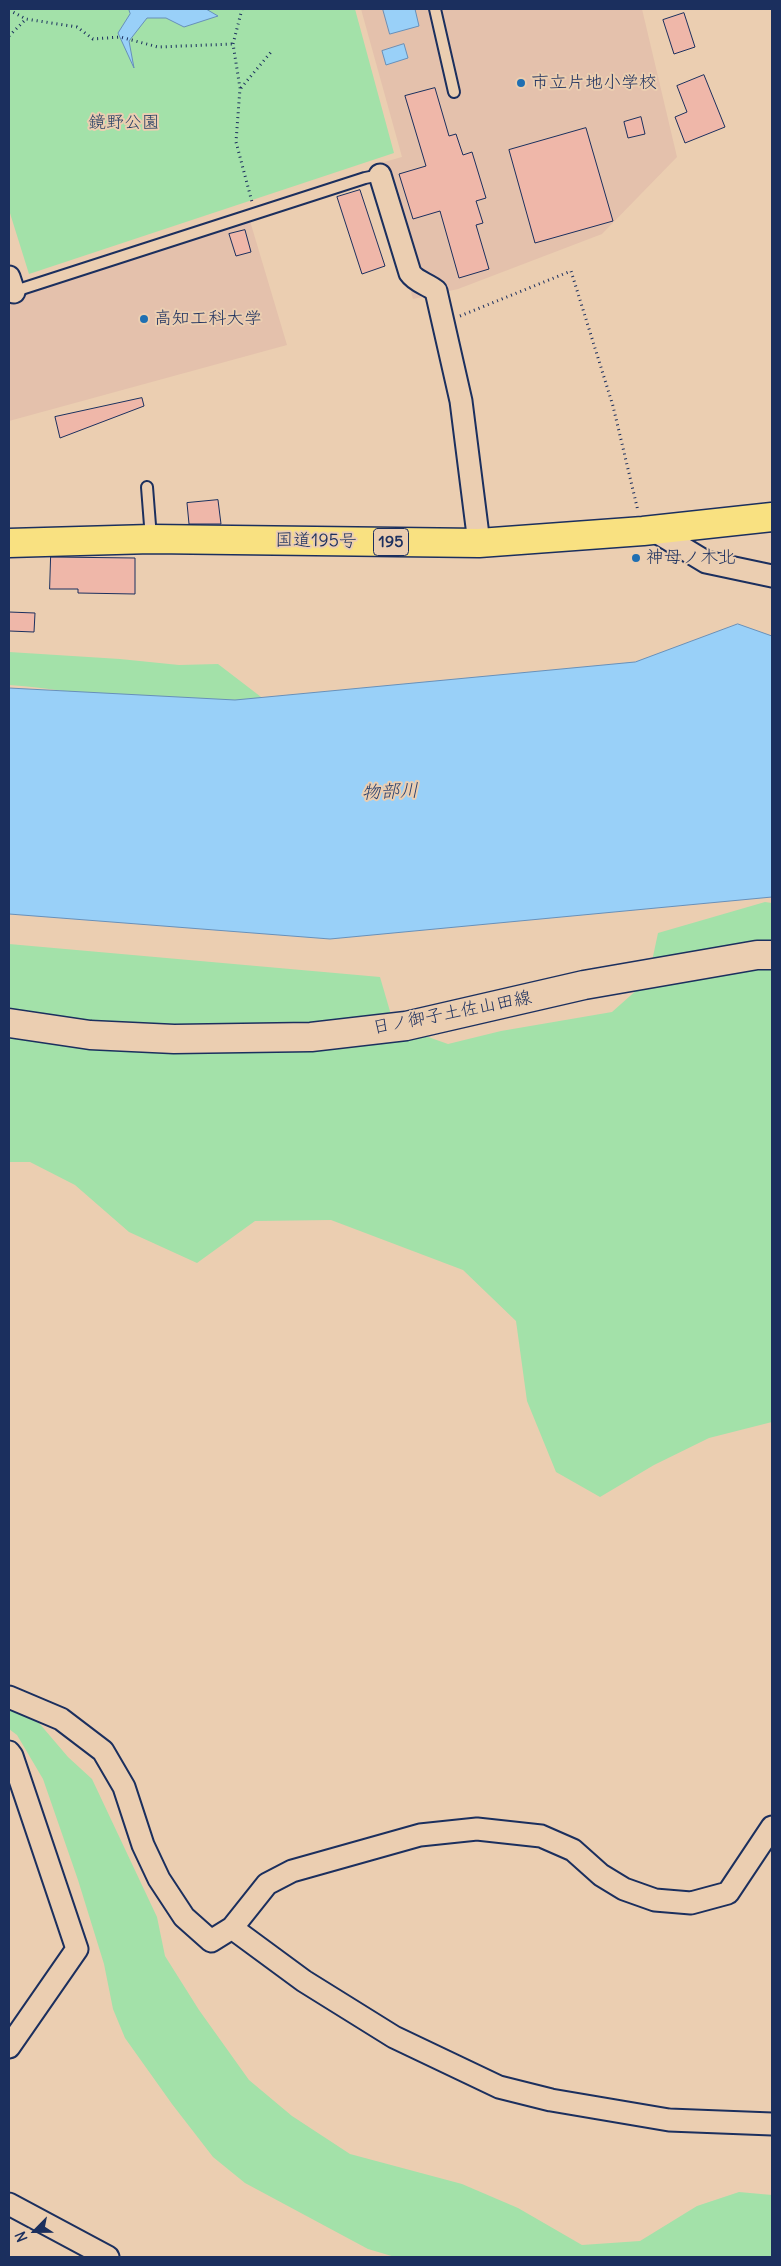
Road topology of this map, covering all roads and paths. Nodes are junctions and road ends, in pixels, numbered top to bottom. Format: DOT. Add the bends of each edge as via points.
graph roads {
  1 [pos="242,9"];
  2 [pos="434,9"];
  3 [pos="9,10"];
  4 [pos="26,19"];
  5 [pos="9,36"];
  6 [pos="233,44"];
  7 [pos="271,52"];
  8 [pos="240,88"];
  9 [pos="454,92"];
  10 [pos="380,175"];
  11 [pos="255,213"];
  12 [pos="10,287"];
  13 [pos="444,322"];
  14 [pos="147,486"];
  15 [pos="772,517"];
  16 [pos="648,530"];
  17 [pos="151,539"];
  18 [pos="479,542"];
  19 [pos="9,543"];
  20 [pos="772,576"];
  21 [pos="772,955"];
  22 [pos="9,1023"];
  23 [pos="9,1697"];
  24 [pos="9,1752"];
  25 [pos="772,1827"];
  26 [pos="232,1928"];
  27 [pos="9,2047"];
  28 [pos="772,2124"];
  29 [pos="9,2204"];
  30 [pos="108,2257"];
  1 -- 6 [label="path"];
  2 -- 9 [label="lane"];
  3 -- 4 [label="path"];
  4 -- 5 [label="path"];
  4 -- 6 [label="path" via="77,27 93,40 120,37 158,47"];
  6 -- 8 [label="path"];
  7 -- 8 [label="path"];
  8 -- 11 [label="path" via="236,142"];
  10 -- 11 [label="lane"];
  10 -- 13 [label="street" via="410,273 436,292"];
  11 -- 12 [label="lane"];
  13 -- 16 [label="path" via="571,271"];
  13 -- 18 [label="street" via="461,401"];
  14 -- 17 [label="lane"];
  15 -- 16 [label="highway, 国道195号 / 195"];
  16 -- 18 [label="highway, 国道195号 / 195"];
  16 -- 20 [label="street" via="706,562"];
  17 -- 18 [label="highway, 国道195号 / 195"];
  17 -- 19 [label="highway, 国道195号 / 195"];
  21 -- 22 [label="main road, 日ノ御子土佐山田線" via="584,985 406,1026 311,1037 174,1040 90,1035"];
  23 -- 26 [label="street" via="61,1719 103,1752 124,1787 143,1845 159,1879 184,1916 211,1941"];
  24 -- 27 [label="street" via="77,1949"];
  25 -- 26 [label="street" via="728,1893 692,1903 655,1900 624,1889 572,1850 541,1836 477,1830 420,1835 292,1871 266,1884"];
  26 -- 28 [label="street" via="304,1981 394,2037 499,2087 551,2100 669,2120"];
  29 -- 30 [label="street"];
}
